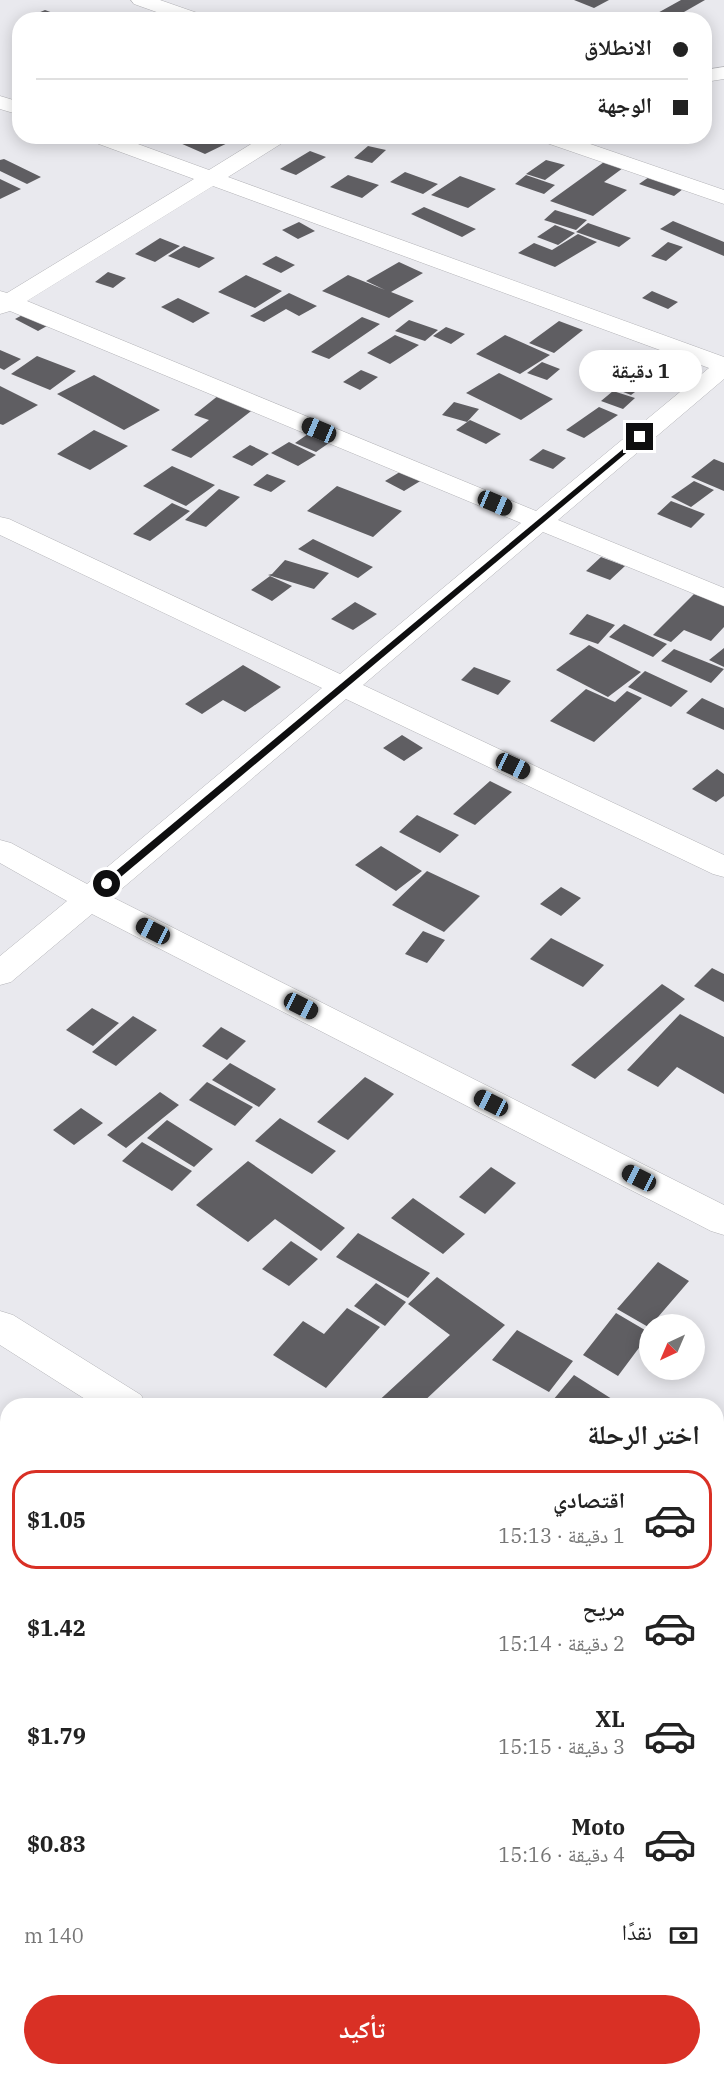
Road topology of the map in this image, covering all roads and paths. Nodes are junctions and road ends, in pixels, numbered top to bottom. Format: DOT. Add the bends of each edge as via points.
graph roads {
  1 [pos="141,0"];
  2 [pos="176,12"];
  3 [pos="117,144"];
  4 [pos="267,144"];
  5 [pos="568,144"];
  6 [pos="211,179"];
  7 [pos="724,197"];
  8 [pos="3,302"];
  9 [pos="724,366"];
  10 [pos="539,522"];
  11 [pos="0,525"];
  12 [pos="724,597"];
  13 [pos="343,686"];
  14 [pos="0,850"];
  15 [pos="724,867"];
  16 [pos="89,899"];
  17 [pos="0,974"];
  18 [pos="724,1221"];
  19 [pos="0,1326"];
  20 [pos="115,1398"];
  1 -- 2 [label="street"];
  3 -- 6 [label="street"];
  4 -- 6 [label="street"];
  5 -- 7 [label="street"];
  6 -- 8 [label="street"];
  6 -- 9 [label="street"];
  8 -- 10 [label="street"];
  9 -- 10 [label="street"];
  10 -- 12 [label="street"];
  10 -- 13 [label="street"];
  11 -- 13 [label="street"];
  13 -- 15 [label="street"];
  13 -- 16 [label="street"];
  14 -- 16 [label="street"];
  16 -- 17 [label="street"];
  16 -- 18 [label="street"];
  19 -- 20 [label="street"];
}
